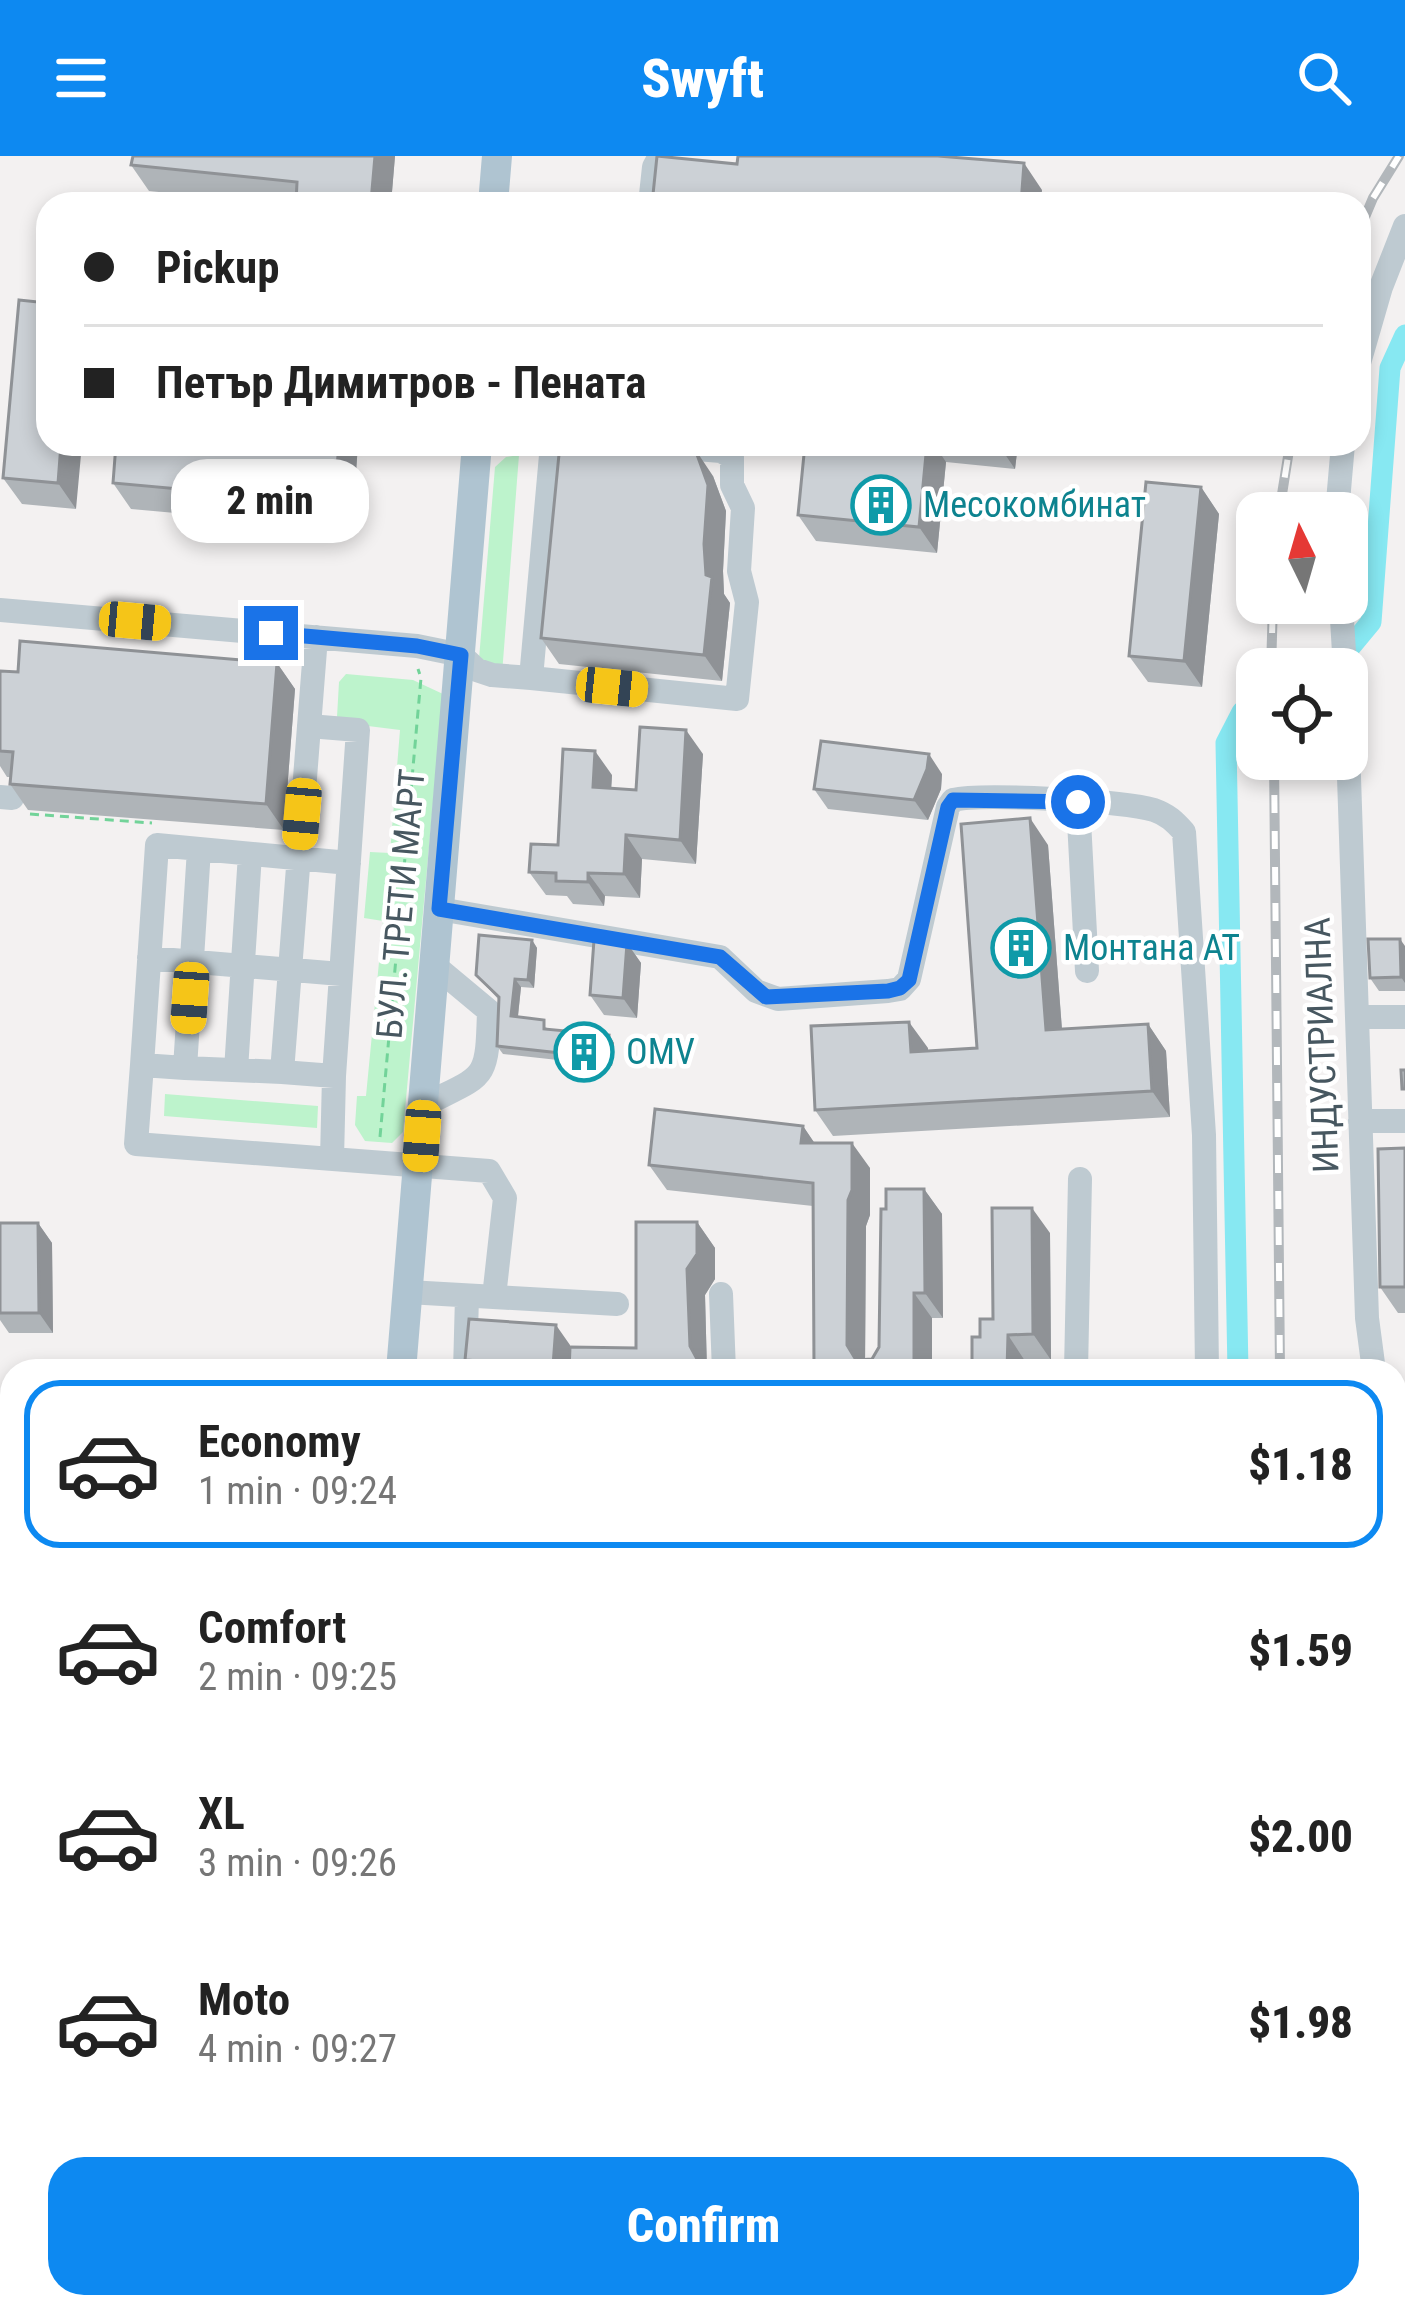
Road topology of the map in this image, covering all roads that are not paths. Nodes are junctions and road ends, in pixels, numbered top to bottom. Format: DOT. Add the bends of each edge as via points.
graph roads {
  1 [pos="497,156"];
  2 [pos="661,156"];
  3 [pos="495,192"];
  4 [pos="651,192"];
  5 [pos="1405,226"];
  6 [pos="1371,322"];
  7 [pos="476,456"];
  8 [pos="551,456"];
  9 [pos="730,456"];
  10 [pos="1342,456"];
  11 [pos="1339,492"];
  12 [pos="0,610"];
  13 [pos="316,637"];
  14 [pos="461,655"];
  15 [pos="531,678"];
  16 [pos="309,726"];
  17 [pos="1349,780"];
  18 [pos="1078,802"];
  19 [pos="199,849"];
  20 [pos="250,854"];
  21 [pos="299,858"];
  22 [pos="349,862"];
  23 [pos="439,909"];
  24 [pos="149,958"];
  25 [pos="192,962"];
  26 [pos="243,966"];
  27 [pos="435,966"];
  28 [pos="290,970"];
  29 [pos="1087,971"];
  30 [pos="341,974"];
  31 [pos="1405,1017"];
  32 [pos="1357,1018"];
  33 [pos="142,1065"];
  34 [pos="185,1068"];
  35 [pos="236,1070"];
  36 [pos="282,1072"];
  37 [pos="334,1076"];
  38 [pos="424,1105"];
  39 [pos="1405,1120"];
  40 [pos="1360,1121"];
  41 [pos="332,1159"];
  42 [pos="420,1166"];
  43 [pos="1080,1179"];
  44 [pos="408,1292"];
  45 [pos="721,1294"];
  46 [pos="467,1296"];
  47 [pos="494,1297"];
  48 [pos="617,1304"];
  49 [pos="402,1359"];
  50 [pos="466,1359"];
  51 [pos="724,1359"];
  52 [pos="1076,1359"];
  53 [pos="1207,1359"];
  54 [pos="1372,1359"];
  1 -- 3 [label="main road"];
  2 -- 4 [label="street"];
  5 -- 6 [label="street"];
  7 -- 14 [label="main road, БУЛ. ТРЕТИ МАРТ"];
  8 -- 15 [label="street"];
  9 -- 15 [label="street" via="743,508 739,571 747,602 739,696"];
  10 -- 11 [label="street"];
  12 -- 13 [label="street"];
  13 -- 14 [label="street"];
  13 -- 16 [label="street"];
  14 -- 15 [label="street" via="492,675"];
  14 -- 23 [label="main road, БУЛ. ТРЕТИ МАРТ"];
  16 -- 21 [label="street"];
  16 -- 22 [label="street" via="358,730"];
  17 -- 32 [label="street, ИНДУСТРИАЛНА"];
  18 -- 23 [label="street" via="953,800 909,980 888,991 778,999 756,991 720,957"];
  18 -- 29 [label="street"];
  18 -- 53 [label="street" via="1147,808 1184,832 1204,1135"];
  19 -- 20 [label="street"];
  19 -- 24 [label="street" via="157,845"];
  19 -- 25 [label="street"];
  20 -- 21 [label="street"];
  20 -- 26 [label="street"];
  21 -- 22 [label="street"];
  21 -- 28 [label="street"];
  22 -- 30 [label="street"];
  23 -- 27 [label="main road, БУЛ. ТРЕТИ МАРТ"];
  24 -- 25 [label="street"];
  24 -- 33 [label="street"];
  25 -- 26 [label="street"];
  25 -- 34 [label="street"];
  26 -- 28 [label="street"];
  26 -- 35 [label="street"];
  27 -- 38 [label="main road, БУЛ. ТРЕТИ МАРТ"];
  27 -- 38 [label="street" via="489,1011 488,1061 476,1079"];
  28 -- 30 [label="street"];
  28 -- 36 [label="street"];
  30 -- 37 [label="street"];
  31 -- 32 [label="street"];
  32 -- 40 [label="street, ИНДУСТРИАЛНА"];
  33 -- 34 [label="street"];
  33 -- 41 [label="street" via="136,1144"];
  34 -- 35 [label="street"];
  35 -- 36 [label="street"];
  36 -- 37 [label="street"];
  37 -- 41 [label="street"];
  38 -- 42 [label="main road, БУЛ. ТРЕТИ МАРТ"];
  39 -- 40 [label="street"];
  40 -- 54 [label="street, ИНДУСТРИАЛНА"];
  41 -- 42 [label="street"];
  42 -- 44 [label="main road, БУЛ. ТРЕТИ МАРТ"];
  42 -- 47 [label="street" via="489,1171 505,1198"];
  43 -- 52 [label="street"];
  44 -- 46 [label="street"];
  44 -- 49 [label="main road, БУЛ. ТРЕТИ МАРТ"];
  45 -- 51 [label="street"];
  46 -- 47 [label="street"];
  46 -- 50 [label="street"];
  47 -- 48 [label="street"];
}
